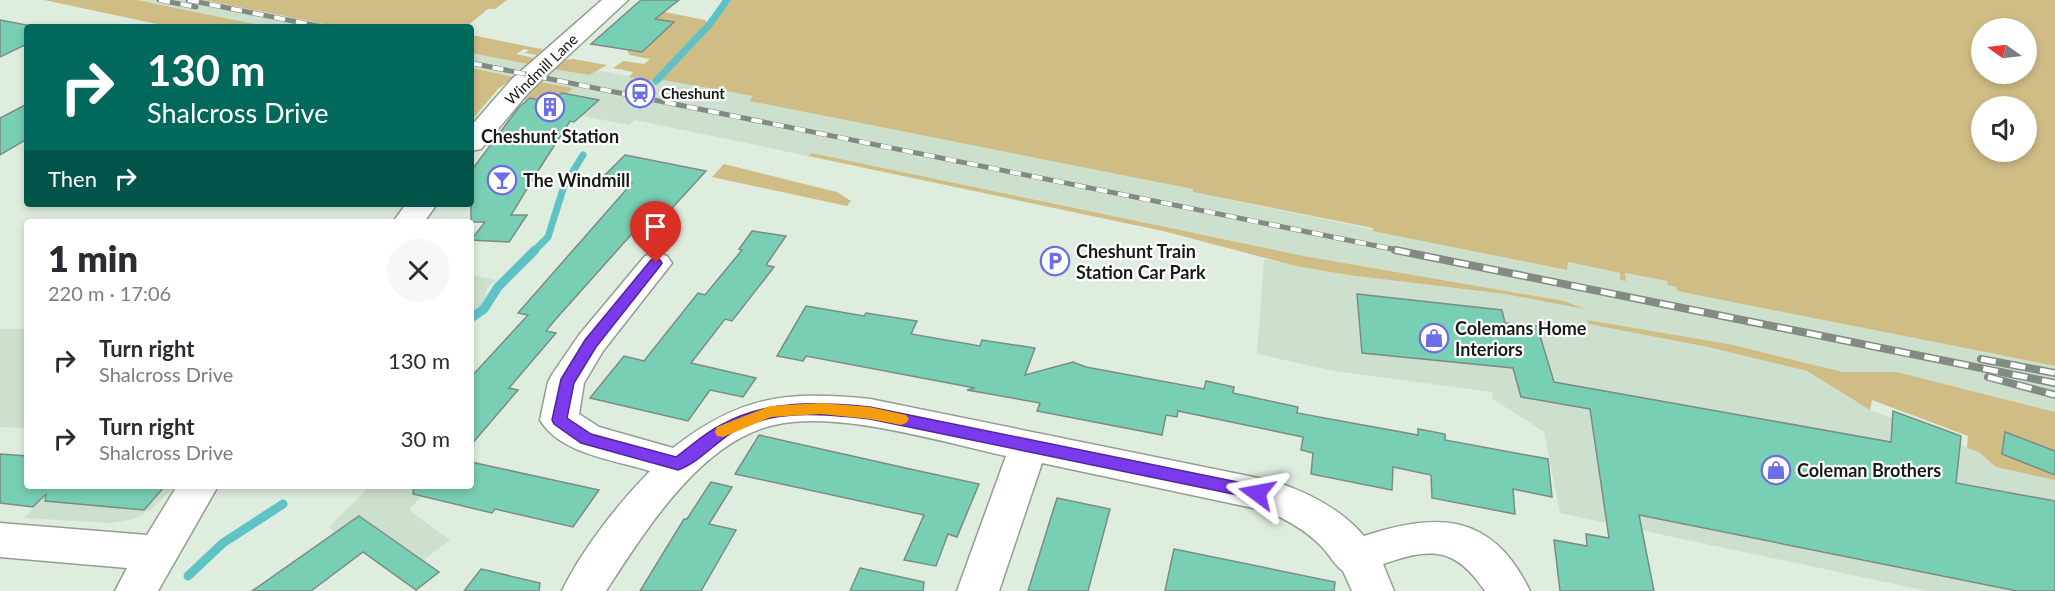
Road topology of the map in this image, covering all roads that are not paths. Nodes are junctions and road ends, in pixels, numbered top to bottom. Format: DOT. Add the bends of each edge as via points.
graph roads {
  1 [pos="616,0"];
  2 [pos="474,140"];
  3 [pos="420,207"];
  4 [pos="410,219"];
  5 [pos="656,263"];
  6 [pos="1029,446"];
  7 [pos="678,464"];
  8 [pos="196,489"];
  9 [pos="0,540"];
  10 [pos="156,553"];
  11 [pos="1364,574"];
  12 [pos="136,591"];
  13 [pos="584,591"];
  14 [pos="978,591"];
  15 [pos="1509,591"];
  1 -- 2 [label="street, Windmill Lane" via="521,85"];
  3 -- 4 [label="street"];
  5 -- 7 [label="street" via="591,343 566,382 559,420 586,438"];
  6 -- 7 [label="street" via="870,413 821,408 770,412 727,428"];
  6 -- 11 [label="street" via="1273,497 1295,505 1328,527"];
  6 -- 14 [label="street"];
  7 -- 13 [label="street" via="635,517"];
  8 -- 10 [label="street"];
  9 -- 10 [label="street"];
  10 -- 12 [label="street"];
  11 -- 15 [label="street" via="1404,539 1436,538 1466,543 1487,561"];
}
